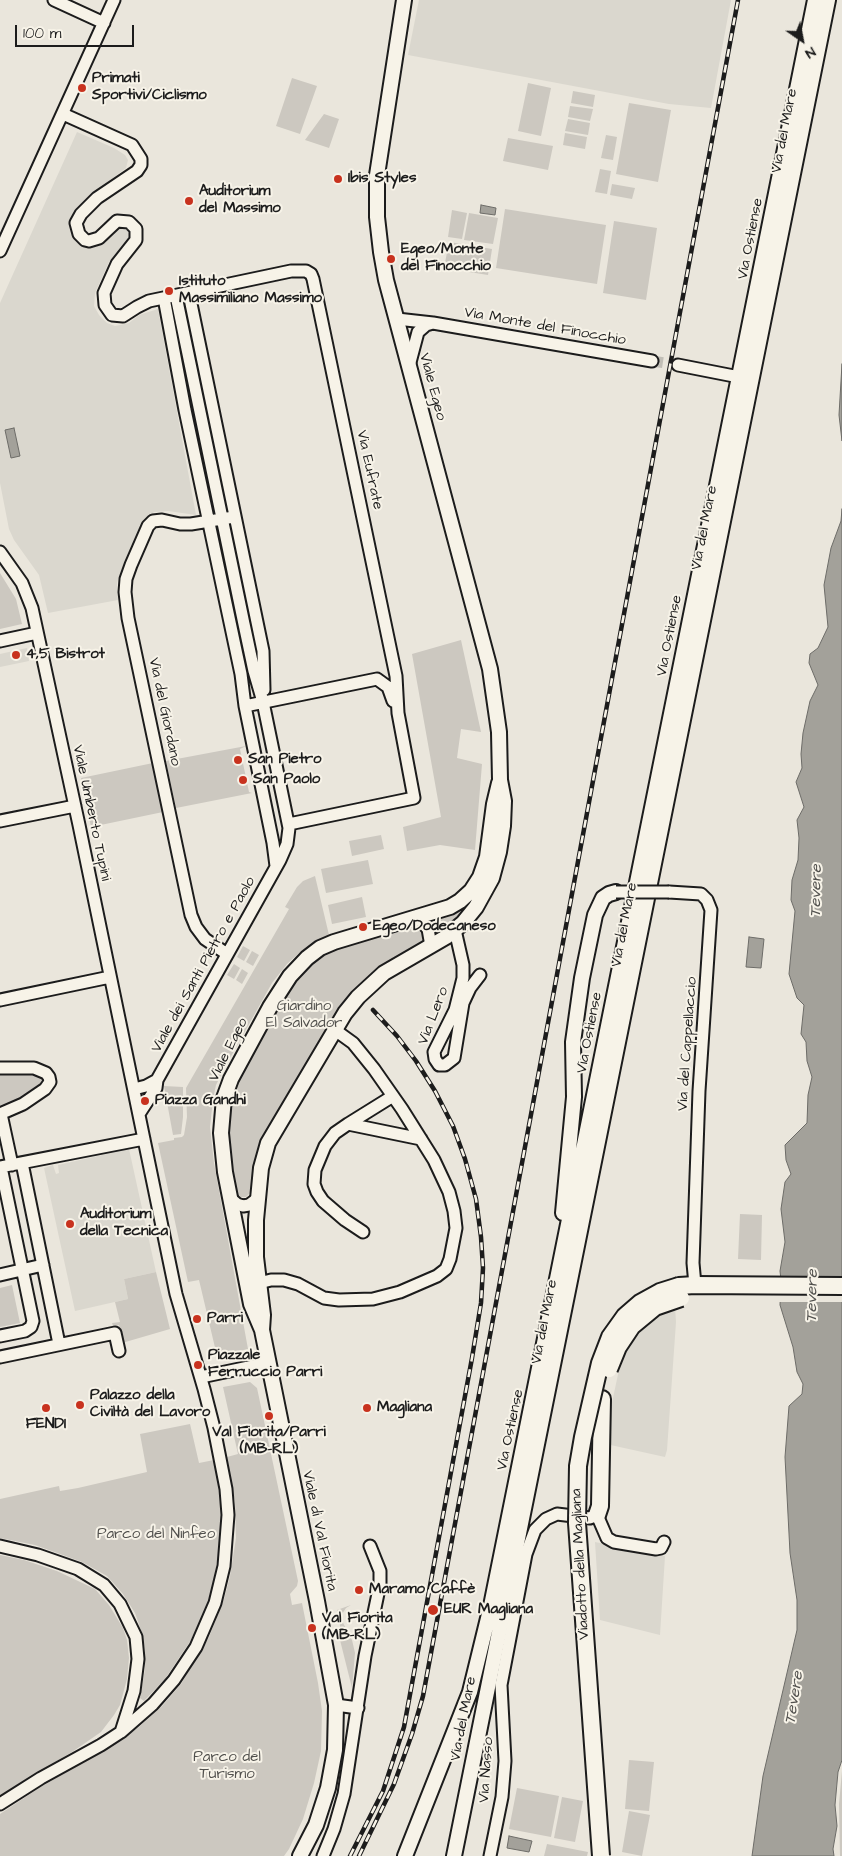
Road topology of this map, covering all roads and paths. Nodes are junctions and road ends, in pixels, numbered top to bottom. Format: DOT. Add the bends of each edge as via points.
graph roads {
  1 [pos="54,0"];
  2 [pos="114,0"];
  3 [pos="404,0"];
  4 [pos="815,0"];
  5 [pos="828,0"];
  6 [pos="104,23"];
  7 [pos="62,114"];
  8 [pos="0,251"];
  9 [pos="188,294"];
  10 [pos="176,296"];
  11 [pos="164,298"];
  12 [pos="397,319"];
  13 [pos="433,323"];
  14 [pos="198,344"];
  15 [pos="186,346"];
  16 [pos="174,349"];
  17 [pos="652,361"];
  18 [pos="678,365"];
  19 [pos="409,366"];
  20 [pos="739,376"];
  21 [pos="211,404"];
  22 [pos="198,407"];
  23 [pos="186,410"];
  24 [pos="224,464"];
  25 [pos="211,467"];
  26 [pos="198,470"];
  27 [pos="234,516"];
  28 [pos="222,519"];
  29 [pos="209,521"];
  30 [pos="0,552"];
  31 [pos="246,575"];
  32 [pos="234,578"];
  33 [pos="221,580"];
  34 [pos="257,621"];
  35 [pos="244,624"];
  36 [pos="232,627"];
  37 [pos="38,633"];
  38 [pos="0,641"];
  39 [pos="264,702"];
  40 [pos="245,706"];
  41 [pos="398,713"];
  42 [pos="500,780"];
  43 [pos="75,806"];
  44 [pos="0,821"];
  45 [pos="289,824"];
  46 [pos="276,866"];
  47 [pos="616,892"];
  48 [pos="418,918"];
  49 [pos="455,930"];
  50 [pos="431,946"];
  51 [pos="227,954"];
  52 [pos="480,975"];
  53 [pos="110,977"];
  54 [pos="0,1000"];
  55 [pos="335,1030"];
  56 [pos="0,1068"];
  57 [pos="157,1080"];
  58 [pos="134,1089"];
  59 [pos="393,1096"];
  60 [pos="1,1114"];
  61 [pos="139,1114"];
  62 [pos="348,1124"];
  63 [pos="421,1139"];
  64 [pos="145,1142"];
  65 [pos="9,1166"];
  66 [pos="230,1198"];
  67 [pos="257,1199"];
  68 [pos="363,1232"];
  69 [pos="563,1252"];
  70 [pos="43,1265"];
  71 [pos="23,1270"];
  72 [pos="0,1275"];
  73 [pos="259,1283"];
  74 [pos="842,1286"];
  75 [pos="695,1290"];
  76 [pos="842,1294"];
  77 [pos="262,1330"];
  78 [pos="0,1336"];
  79 [pos="59,1344"];
  80 [pos="119,1351"];
  81 [pos="0,1357"];
  82 [pos="268,1363"];
  83 [pos="201,1377"];
  84 [pos="602,1399"];
  85 [pos="597,1515"];
  86 [pos="664,1542"];
  87 [pos="0,1546"];
  88 [pos="370,1546"];
  89 [pos="495,1684"];
  90 [pos="336,1705"];
  91 [pos="358,1708"];
  92 [pos="121,1732"];
  93 [pos="0,1804"];
  94 [pos="300,1856"];
  95 [pos="323,1856"];
  96 [pos="405,1856"];
  97 [pos="454,1856"];
  98 [pos="490,1856"];
  99 [pos="601,1856"];
  100 [pos="612,1856"];
  1 -- 6 [label="street"];
  2 -- 6 [label="street"];
  3 -- 12 [label="main road, Viale Egeo" via="380,151 377,193 381,252"];
  4 -- 20 [label="main road, Via Ostiense"];
  5 -- 89 [label="main road, Via del Mare"];
  6 -- 7 [label="street"];
  7 -- 8 [label="street"];
  7 -- 11 [label="street" via="130,144 141,159 137,171 97,198 76,223 79,234 90,241 97,239 117,221 129,222 136,229 135,243 117,264 106,286 103,299 106,308 112,315 123,316 140,305"];
  9 -- 10 [label="street"];
  9 -- 14 [label="street"];
  9 -- 41 [label="street, Via Eufrate" via="291,271 308,272 312,276 396,676"];
  10 -- 11 [label="street"];
  10 -- 15 [label="street"];
  11 -- 16 [label="street"];
  12 -- 13 [label="street, Via Monte del Finocchio"];
  12 -- 19 [label="main road, Viale Egeo"];
  13 -- 17 [label="street, Via Monte del Finocchio"];
  13 -- 19 [label="street" via="419,330"];
  14 -- 15 [label="street"];
  14 -- 21 [label="street"];
  15 -- 16 [label="street"];
  15 -- 22 [label="street"];
  16 -- 23 [label="street"];
  18 -- 20 [label="street"];
  19 -- 42 [label="main road, Viale Egeo" via="490,669 499,732"];
  20 -- 69 [label="main road, Via Ostiense"];
  21 -- 22 [label="street"];
  21 -- 24 [label="street"];
  22 -- 23 [label="street"];
  22 -- 25 [label="street"];
  23 -- 26 [label="street"];
  24 -- 25 [label="street"];
  24 -- 27 [label="street"];
  25 -- 26 [label="street"];
  25 -- 28 [label="street"];
  26 -- 29 [label="street"];
  27 -- 28 [label="street"];
  27 -- 31 [label="street"];
  28 -- 29 [label="street"];
  28 -- 32 [label="street"];
  29 -- 33 [label="street"];
  29 -- 51 [label="street, Via del Giordano" via="186,525 159,520 151,523 128,572 125,598 191,915 205,939"];
  30 -- 37 [label="street, Viale Umberto Tupini" via="24,587"];
  31 -- 32 [label="street"];
  31 -- 34 [label="street"];
  32 -- 33 [label="street"];
  32 -- 35 [label="street"];
  33 -- 36 [label="street"];
  34 -- 35 [label="street"];
  34 -- 39 [label="street" via="264,657"];
  35 -- 36 [label="street"];
  35 -- 39 [label="street"];
  36 -- 40 [label="street"];
  37 -- 38 [label="street"];
  37 -- 43 [label="street, Viale Umberto Tupini"];
  39 -- 40 [label="street"];
  39 -- 41 [label="street" via="377,679 388,687"];
  39 -- 45 [label="street"];
  40 -- 46 [label="street"];
  41 -- 45 [label="street" via="414,798"];
  42 -- 48 [label="main road, Viale Egeo" via="487,857 478,880 457,903"];
  42 -- 49 [label="main road, Viale Egeo" via="505,807 495,867 479,902"];
  43 -- 44 [label="street"];
  43 -- 53 [label="street, Viale Umberto Tupini"];
  45 -- 46 [label="street, Viale dei Santi Pietro e Paolo" via="287,844"];
  46 -- 51 [label="street, Viale dei Santi Pietro e Paolo"];
  47 -- 69 [label="main road" via="603,898 593,921 576,1018"];
  47 -- 75 [label="street, Via del Cappellaccio, bridge" via="701,894 707,900 711,915 699,1091 693,1263"];
  48 -- 50 [label="street" via="428,929"];
  48 -- 66 [label="main road, Viale Egeo" via="324,946 303,961 287,981 242,1057 224,1098 221,1143"];
  49 -- 50 [label="main road, Viale Egeo"];
  49 -- 52 [label="street, Via Lero" via="463,975 455,1010 434,1052 439,1065 446,1066 454,1058 463,1003"];
  50 -- 55 [label="main road, Viale Egeo" via="396,964 373,982 354,1001"];
  51 -- 57 [label="street, Viale dei Santi Pietro e Paolo"];
  53 -- 54 [label="street"];
  53 -- 58 [label="street, Viale Umberto Tupini"];
  55 -- 59 [label="street" via="359,1049"];
  55 -- 67 [label="main road, Viale Egeo" via="268,1143 262,1159"];
  56 -- 60 [label="street" via="34,1068 50,1077 45,1089"];
  57 -- 58 [label="street"];
  57 -- 61 [label="street" via="156,1088"];
  58 -- 61 [label="street"];
  59 -- 62 [label="street"];
  59 -- 63 [label="street"];
  60 -- 65 [label="street"];
  61 -- 64 [label="street"];
  62 -- 63 [label="street"];
  62 -- 68 [label="street" via="325,1146 315,1170 314,1184 321,1198"];
  63 -- 73 [label="street" via="447,1188 454,1211 456,1228 452,1250 448,1265 441,1274 400,1292 366,1299 324,1298 284,1280"];
  64 -- 65 [label="street"];
  64 -- 83 [label="street" via="179,1305"];
  65 -- 70 [label="street"];
  65 -- 71 [label="street"];
  66 -- 67 [label="street" via="243,1206"];
  66 -- 77 [label="main road, Viale Egeo" via="252,1304"];
  67 -- 73 [label="main road, Viale Egeo"];
  69 -- 96 [label="main road, Via Ostiense" via="473,1685"];
  70 -- 71 [label="street"];
  70 -- 79 [label="street"];
  71 -- 72 [label="street"];
  71 -- 78 [label="street" via="33,1321 25,1331"];
  73 -- 77 [label="main road, Viale Egeo"];
  74 -- 75 [label="highway"];
  75 -- 76 [label="highway"];
  75 -- 84 [label="highway, Viadotto della Magliana, bridge" via="655,1307 629,1329 615,1352"];
  75 -- 99 [label="highway, Viadotto della Magliana, bridge" via="660,1292 640,1303 625,1316 610,1337 603,1351 578,1466 578,1533"];
  77 -- 82 [label="main road, Viale Egeo"];
  79 -- 80 [label="street" via="115,1332"];
  79 -- 81 [label="street"];
  82 -- 83 [label="street"];
  82 -- 90 [label="main road, Viale di Val Fiorita"];
  83 -- 92 [label="street" via="227,1496 222,1579 213,1611 196,1648 153,1704"];
  84 -- 85 [label="highway" via="600,1506"];
  84 -- 100 [label="highway, Viadotto della Magliana" via="590,1457 587,1502"];
  85 -- 86 [label="street" via="608,1538 614,1542 656,1549 661,1548"];
  85 -- 89 [label="street, Via Nasso" via="590,1518 557,1514 534,1530"];
  87 -- 92 [label="street" via="38,1555 78,1570 104,1585 120,1604 136,1637 138,1659 134,1691"];
  88 -- 91 [label="street" via="381,1579"];
  89 -- 97 [label="main road, Via del Mare"];
  89 -- 98 [label="street, Via Nasso" via="505,1761 502,1797"];
  90 -- 91 [label="street"];
  90 -- 94 [label="main road, Viale di Val Fiorita" via="335,1750 328,1788 316,1825"];
  91 -- 95 [label="street" via="344,1794"];
  92 -- 93 [label="street"];
}
